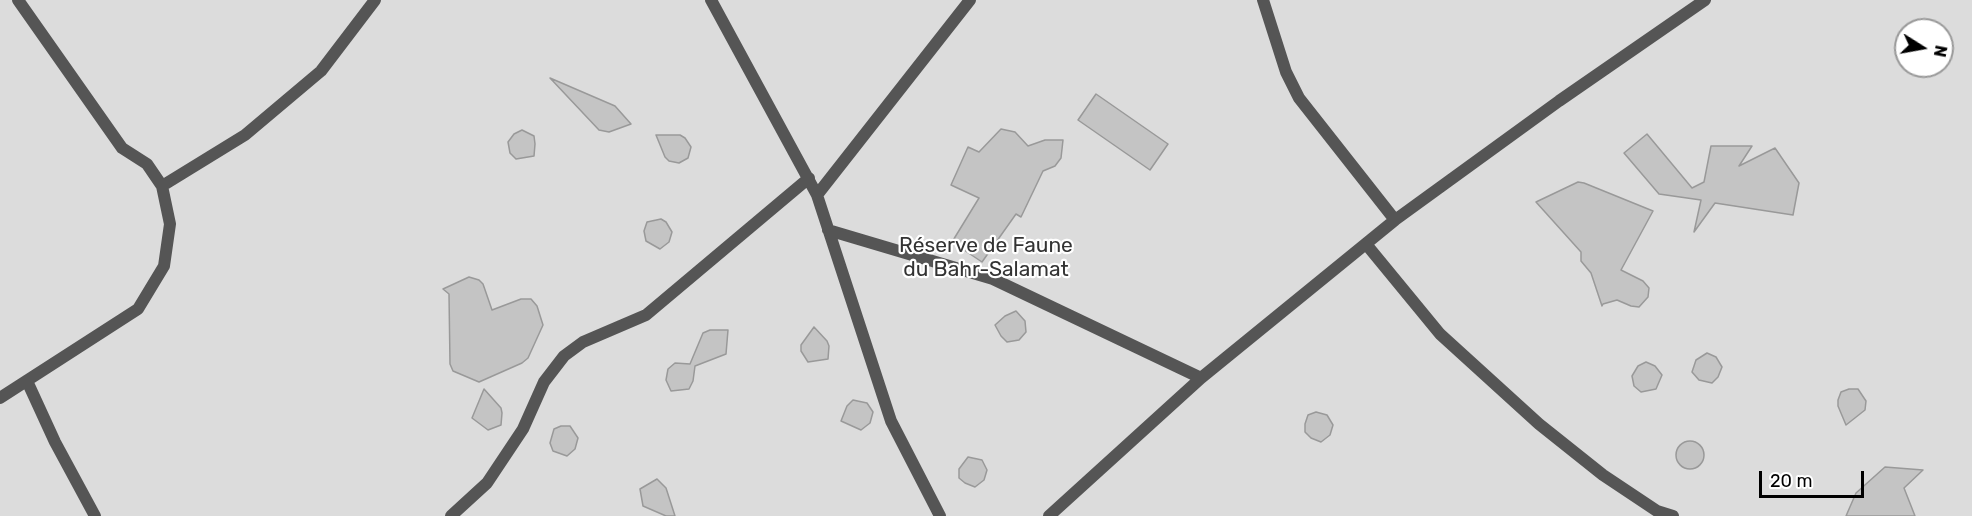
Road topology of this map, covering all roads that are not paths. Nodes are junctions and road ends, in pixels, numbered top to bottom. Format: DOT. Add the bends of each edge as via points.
graph roads {
  1 [pos="18,0"];
  2 [pos="375,0"];
  3 [pos="711,0"];
  4 [pos="970,0"];
  5 [pos="1263,0"];
  6 [pos="1705,0"];
  7 [pos="809,178"];
  8 [pos="162,186"];
  9 [pos="817,195"];
  10 [pos="1395,220"];
  11 [pos="828,230"];
  12 [pos="1366,244"];
  13 [pos="1201,378"];
  14 [pos="27,381"];
  15 [pos="0,398"];
  16 [pos="95,516"];
  17 [pos="451,516"];
  18 [pos="940,516"];
  19 [pos="1048,516"];
  20 [pos="1673,516"];
  1 -- 8 [label="street" via="122,148 147,164"];
  2 -- 8 [label="street" via="321,71 245,135"];
  3 -- 7 [label="street"];
  4 -- 9 [label="street"];
  5 -- 10 [label="street" via="1286,72 1299,98"];
  6 -- 10 [label="street"];
  7 -- 9 [label="street"];
  7 -- 17 [label="street" via="646,315 583,342 564,356 544,382 523,429 487,483"];
  8 -- 14 [label="street" via="170,224 164,266 138,309"];
  9 -- 11 [label="street"];
  10 -- 12 [label="street"];
  11 -- 13 [label="street" via="993,279"];
  11 -- 18 [label="street" via="891,421"];
  12 -- 13 [label="street"];
  12 -- 20 [label="street" via="1440,334 1539,424 1603,475"];
  13 -- 19 [label="street"];
  14 -- 15 [label="street"];
  14 -- 16 [label="street"];
}
